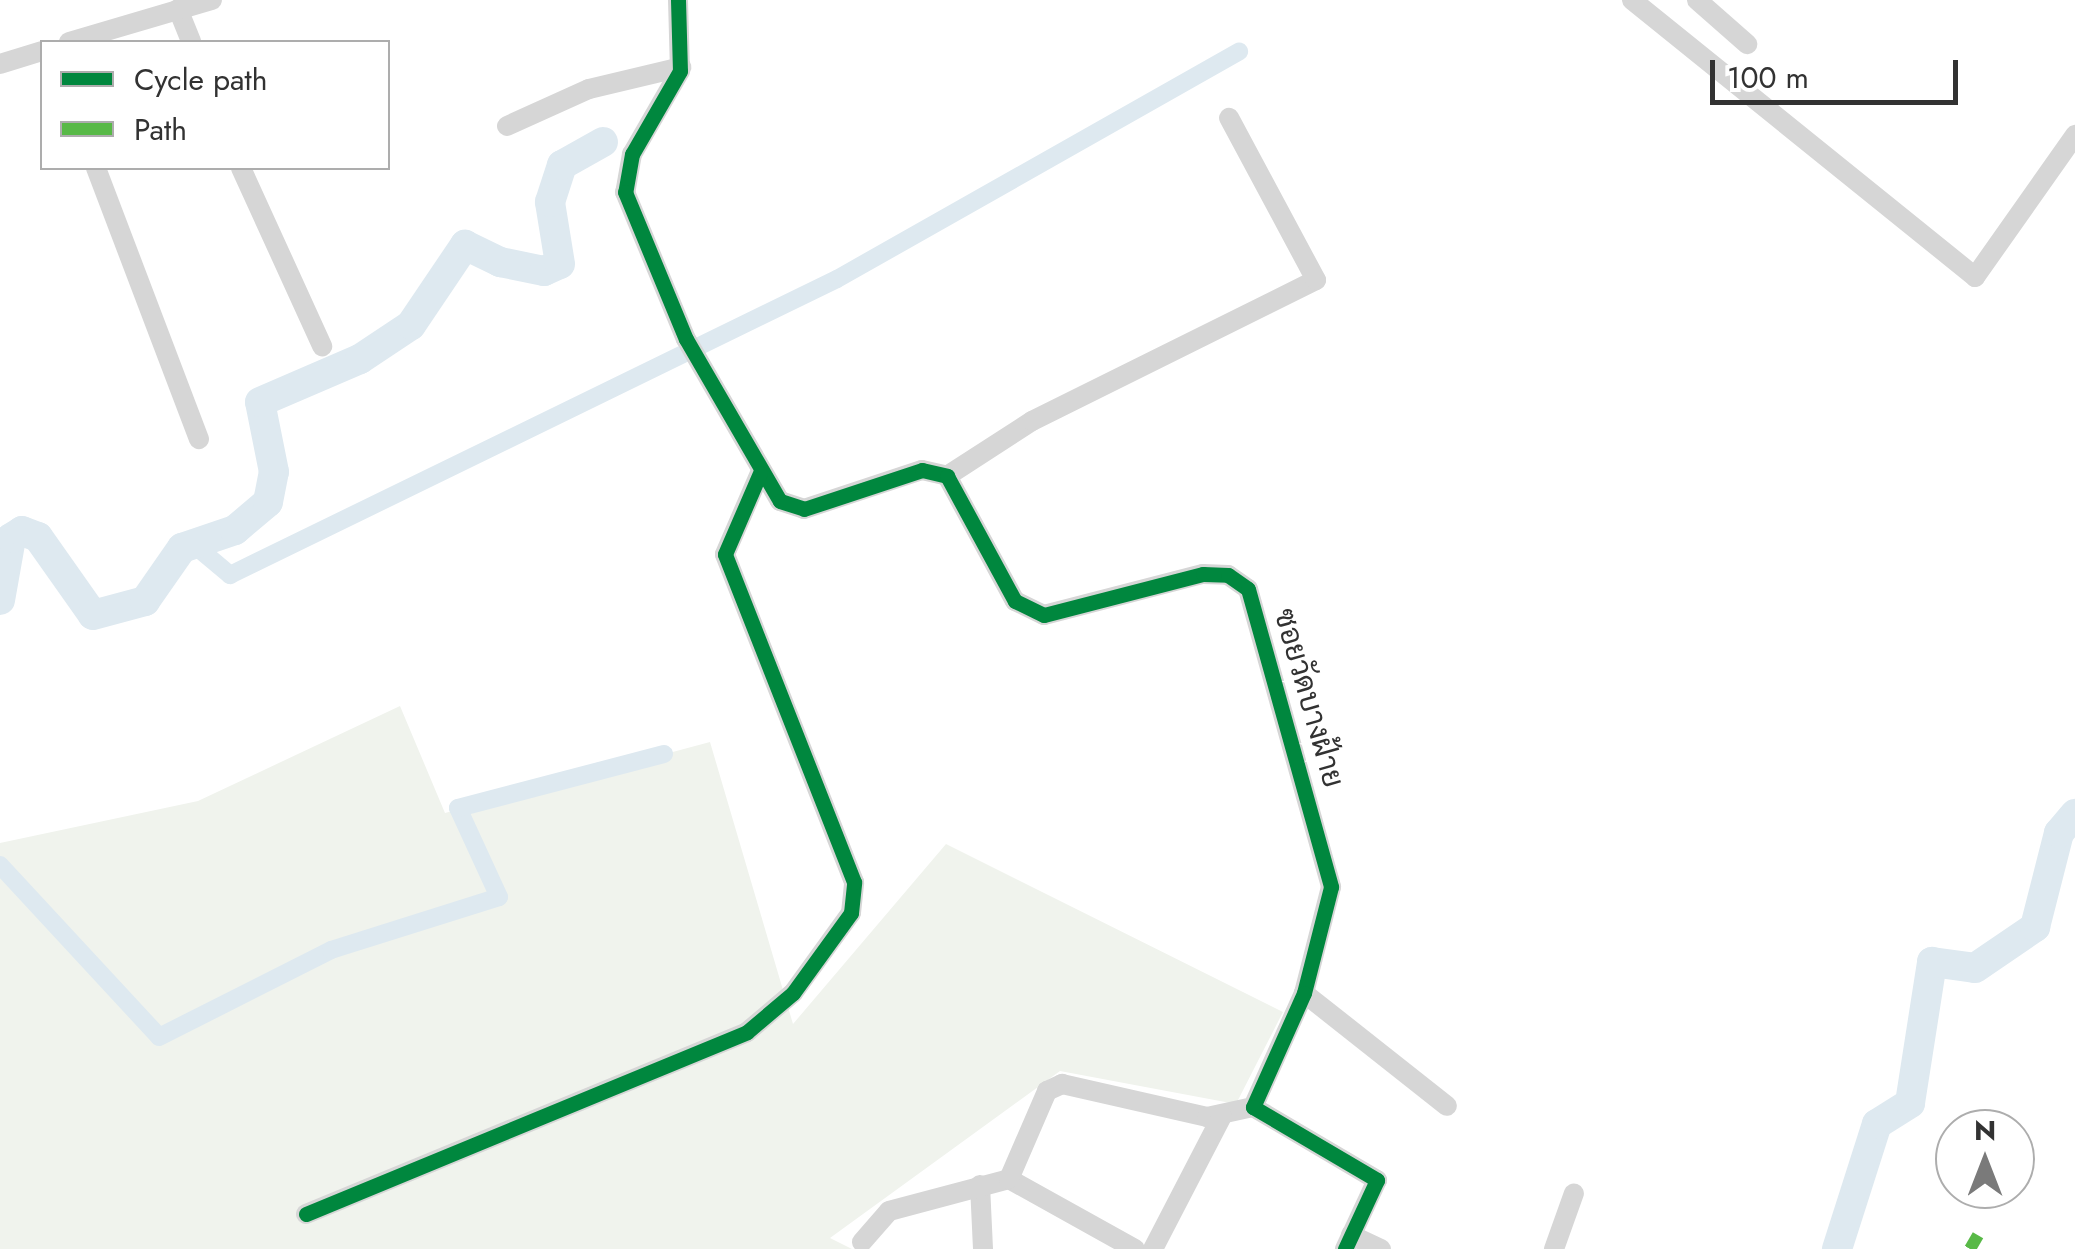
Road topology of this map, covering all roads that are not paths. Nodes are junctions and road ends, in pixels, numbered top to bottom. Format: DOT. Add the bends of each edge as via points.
graph roads {
  1 [pos="212,0"];
  2 [pos="678,0"];
  3 [pos="1632,0"];
  4 [pos="1697,0"];
  5 [pos="178,10"];
  6 [pos="76,40"];
  7 [pos="189,40"];
  8 [pos="1747,44"];
  9 [pos="40,51"];
  10 [pos="0,64"];
  11 [pos="681,66"];
  12 [pos="1230,118"];
  13 [pos="507,126"];
  14 [pos="2075,135"];
  15 [pos="97,170"];
  16 [pos="241,170"];
  17 [pos="322,346"];
  18 [pos="199,439"];
  19 [pos="760,473"];
  20 [pos="946,476"];
  21 [pos="1304,993"];
  22 [pos="1448,1106"];
  23 [pos="1253,1107"];
  24 [pos="1222,1116"];
  25 [pos="1009,1178"];
  26 [pos="980,1185"];
  27 [pos="1574,1193"];
  28 [pos="306,1214"];
  29 [pos="862,1242"];
  30 [pos="1348,1242"];
  31 [pos="983,1249"];
  32 [pos="1135,1249"];
  33 [pos="1153,1249"];
  34 [pos="1381,1249"];
  35 [pos="1554,1249"];
  1 -- 5 [label="street"];
  2 -- 11 [label="street"];
  3 -- 14 [label="street" via="1975,276"];
  4 -- 8 [label="street"];
  5 -- 6 [label="street"];
  5 -- 7 [label="street"];
  9 -- 10 [label="street"];
  11 -- 13 [label="street" via="588,89"];
  11 -- 19 [label="street" via="632,154 624,192 686,339"];
  12 -- 20 [label="street" via="1317,278 1032,421"];
  15 -- 18 [label="street"];
  16 -- 17 [label="street"];
  19 -- 20 [label="street" via="780,501 804,509 922,470"];
  19 -- 28 [label="street" via="725,554 854,882 851,914 793,993 747,1032"];
  20 -- 21 [label="street, ซอยวัดบางฝ้าย" via="1027,610 1044,615 1203,574 1228,575 1248,588 1331,887"];
  21 -- 22 [label="street"];
  21 -- 23 [label="street, ซอยวัดบางฝ้าย"];
  23 -- 24 [label="street"];
  23 -- 30 [label="street" via="1377,1180"];
  24 -- 25 [label="street" via="1062,1084 1047,1092"];
  24 -- 33 [label="street"];
  25 -- 26 [label="street"];
  25 -- 32 [label="street"];
  26 -- 29 [label="street" via="889,1211"];
  26 -- 31 [label="street"];
  27 -- 35 [label="street"];
  30 -- 34 [label="street"];
}
